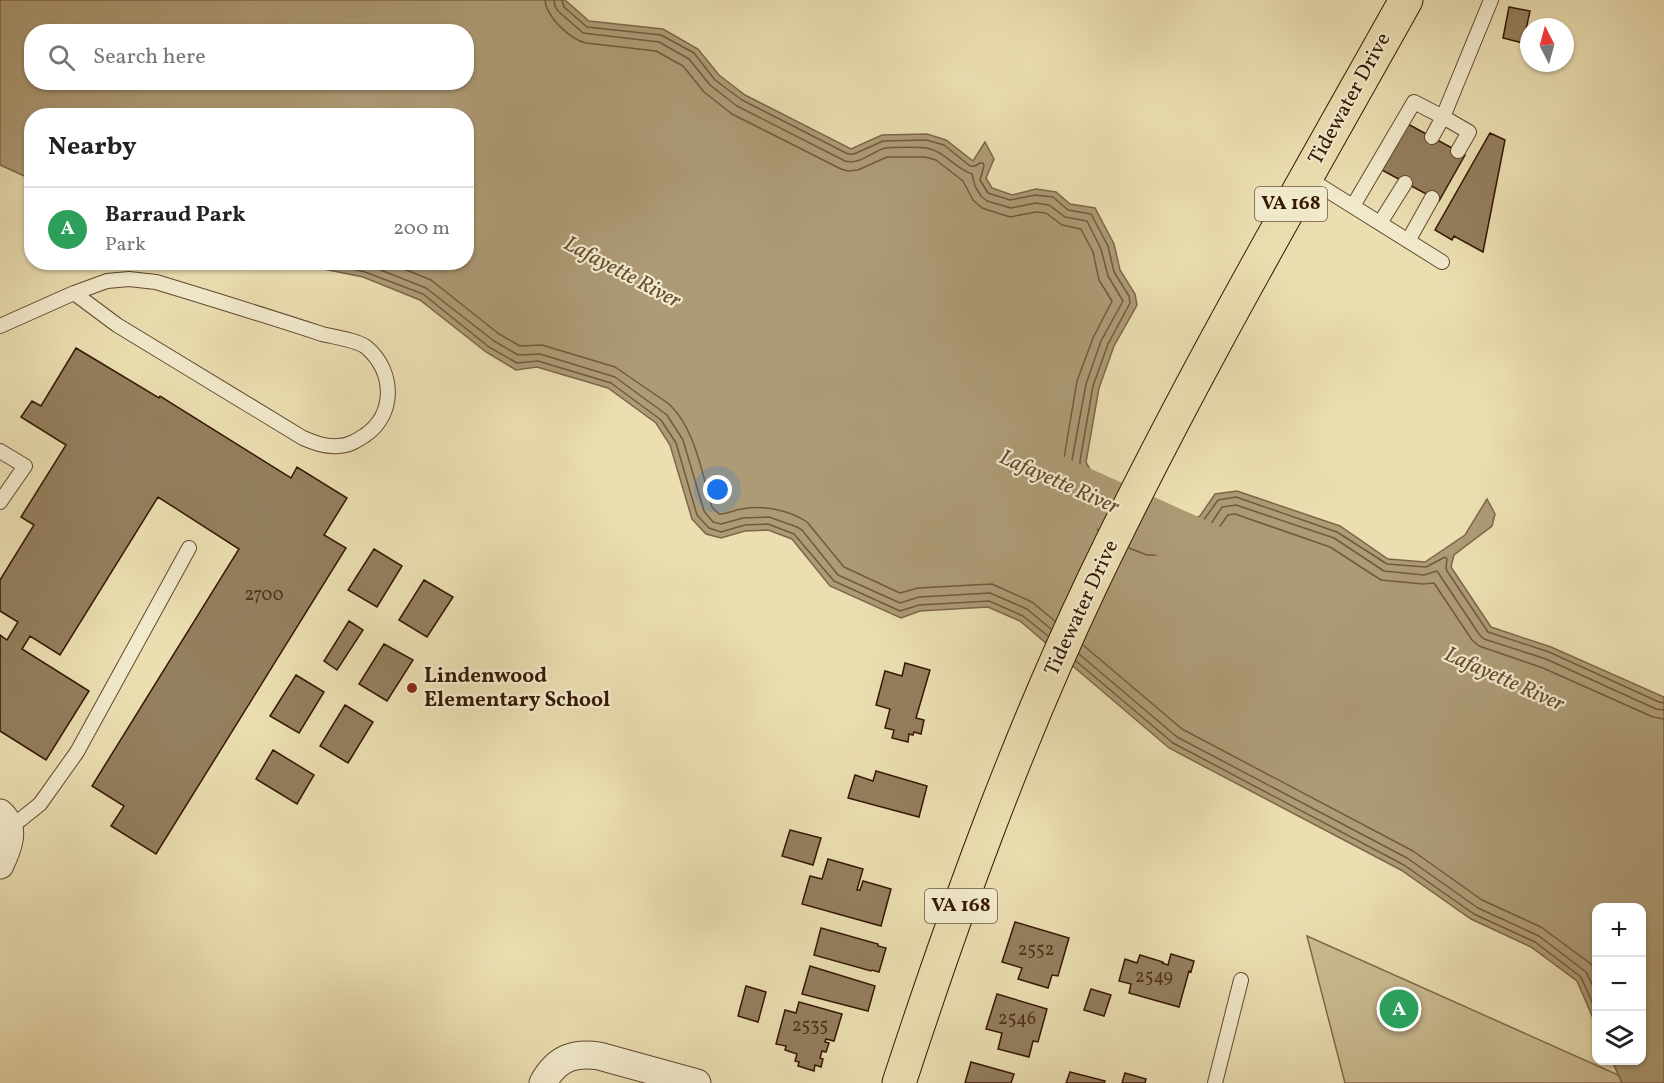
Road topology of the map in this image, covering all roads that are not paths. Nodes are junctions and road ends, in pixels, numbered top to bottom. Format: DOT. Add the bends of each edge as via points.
graph roads {
  1 [pos="1406,0"];
  2 [pos="1491,0"];
  3 [pos="1443,117"];
  4 [pos="1432,137"];
  5 [pos="1458,151"];
  6 [pos="1306,177"];
  7 [pos="1405,183"];
  8 [pos="1432,198"];
  9 [pos="1353,206"];
  10 [pos="1380,224"];
  11 [pos="1408,241"];
  12 [pos="1442,262"];
  13 [pos="74,293"];
  14 [pos="0,326"];
  15 [pos="0,451"];
  16 [pos="0,502"];
  17 [pos="189,548"];
  18 [pos="5,820"];
  19 [pos="0,865"];
  20 [pos="1241,980"];
  21 [pos="543,1083"];
  22 [pos="697,1083"];
  23 [pos="899,1083"];
  24 [pos="1215,1083"];
  1 -- 6 [label="highway, Tidewater Drive / VA 168"];
  2 -- 3 [label="lane"];
  3 -- 4 [label="lane"];
  3 -- 5 [label="lane" via="1469,132"];
  3 -- 9 [label="lane" via="1414,102"];
  6 -- 9 [label="lane"];
  6 -- 23 [label="highway, Tidewater Drive / VA 168" via="1142,480 1055,665 998,803"];
  7 -- 10 [label="lane"];
  8 -- 11 [label="lane"];
  9 -- 10 [label="lane"];
  10 -- 11 [label="lane"];
  11 -- 12 [label="lane"];
  13 -- 13 [label="lane" via="129,279 156,282 363,345 385,372 388,394 384,413 371,432 355,442 321,445 303,438 127,331"];
  13 -- 14 [label="lane"];
  15 -- 16 [label="lane" via="25,466"];
  17 -- 18 [label="lane" via="76,752 40,804"];
  18 -- 19 [label="street" via="10,843"];
  20 -- 24 [label="lane"];
  21 -- 22 [label="street" via="554,1066 585,1054"];
}
